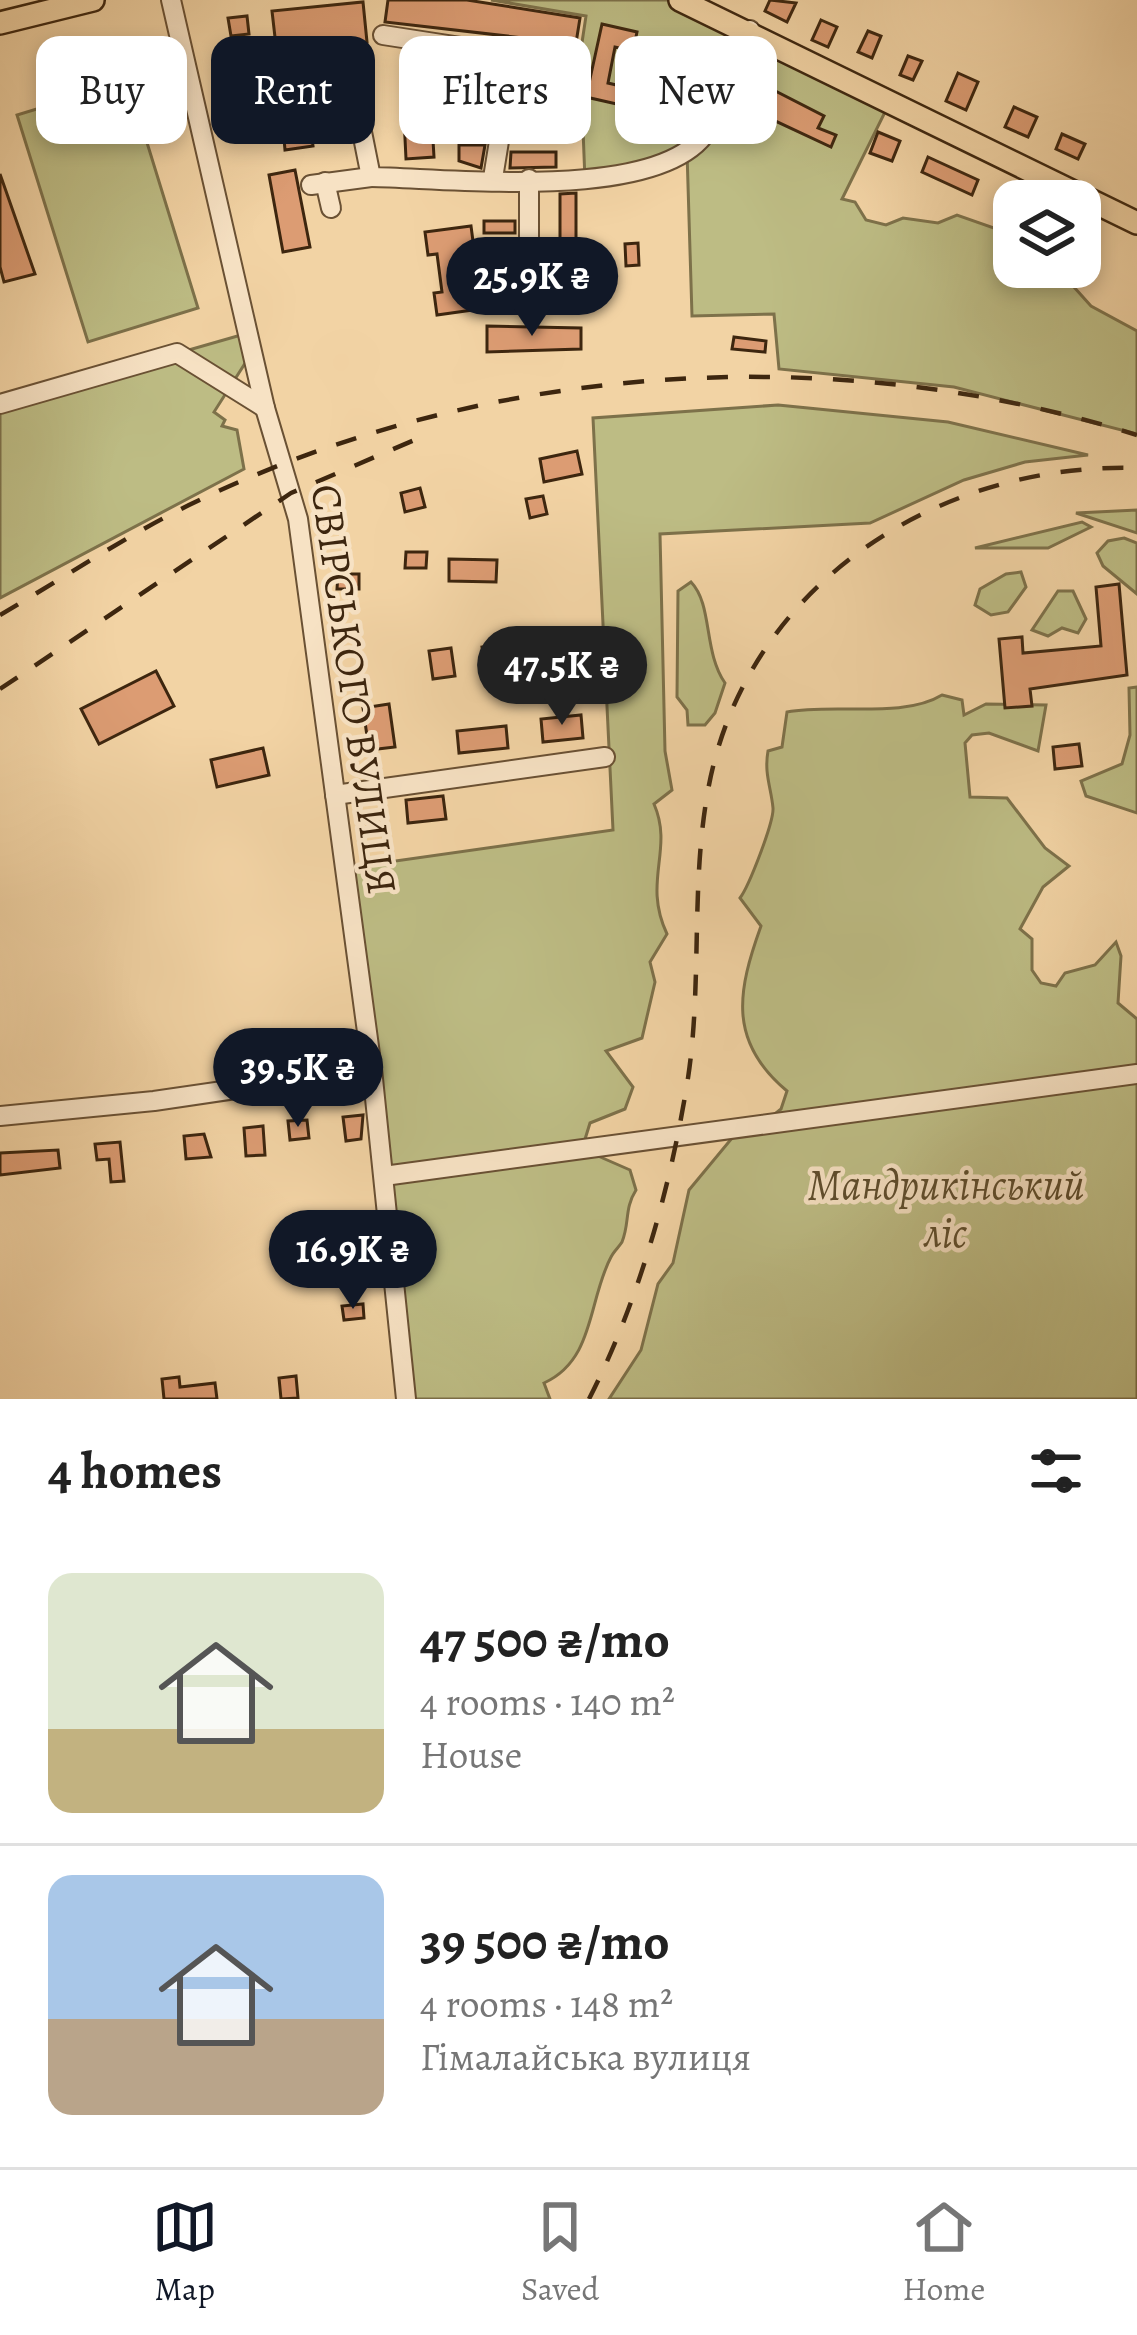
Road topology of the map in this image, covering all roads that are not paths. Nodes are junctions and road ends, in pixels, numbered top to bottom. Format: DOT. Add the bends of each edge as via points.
graph roads {
  1 [pos="93,0"];
  2 [pos="171,0"];
  3 [pos="680,0"];
  4 [pos="0,23"];
  5 [pos="751,30"];
  6 [pos="383,35"];
  7 [pos="364,144"];
  8 [pos="371,177"];
  9 [pos="493,178"];
  10 [pos="529,179"];
  11 [pos="331,208"];
  12 [pos="1137,223"];
  13 [pos="529,284"];
  14 [pos="0,404"];
  15 [pos="265,408"];
  16 [pos="605,758"];
  17 [pos="335,795"];
  18 [pos="372,1069"];
  19 [pos="1137,1074"];
  20 [pos="0,1116"];
  21 [pos="384,1176"];
  22 [pos="406,1399"];
  1 -- 4 [label="main road"];
  2 -- 15 [label="street, СВІРСЬКОГО ВУЛИЦЯ"];
  3 -- 5 [label="main road"];
  5 -- 10 [label="street" via="706,133 675,160 616,178"];
  5 -- 12 [label="main road"];
  6 -- 9 [label="street" via="513,55"];
  7 -- 8 [label="street"];
  8 -- 9 [label="street"];
  8 -- 11 [label="street" via="318,183"];
  9 -- 10 [label="street"];
  10 -- 13 [label="street"];
  14 -- 15 [label="street" via="177,353"];
  15 -- 17 [label="street, СВІРСЬКОГО ВУЛИЦЯ" via="298,519"];
  16 -- 17 [label="street"];
  17 -- 18 [label="street, СВІРСЬКОГО ВУЛИЦЯ"];
  18 -- 20 [label="street"];
  18 -- 21 [label="street, СВІРСЬКОГО ВУЛИЦЯ"];
  19 -- 21 [label="street"];
  21 -- 22 [label="street, СВІРСЬКОГО ВУЛИЦЯ"];
}
